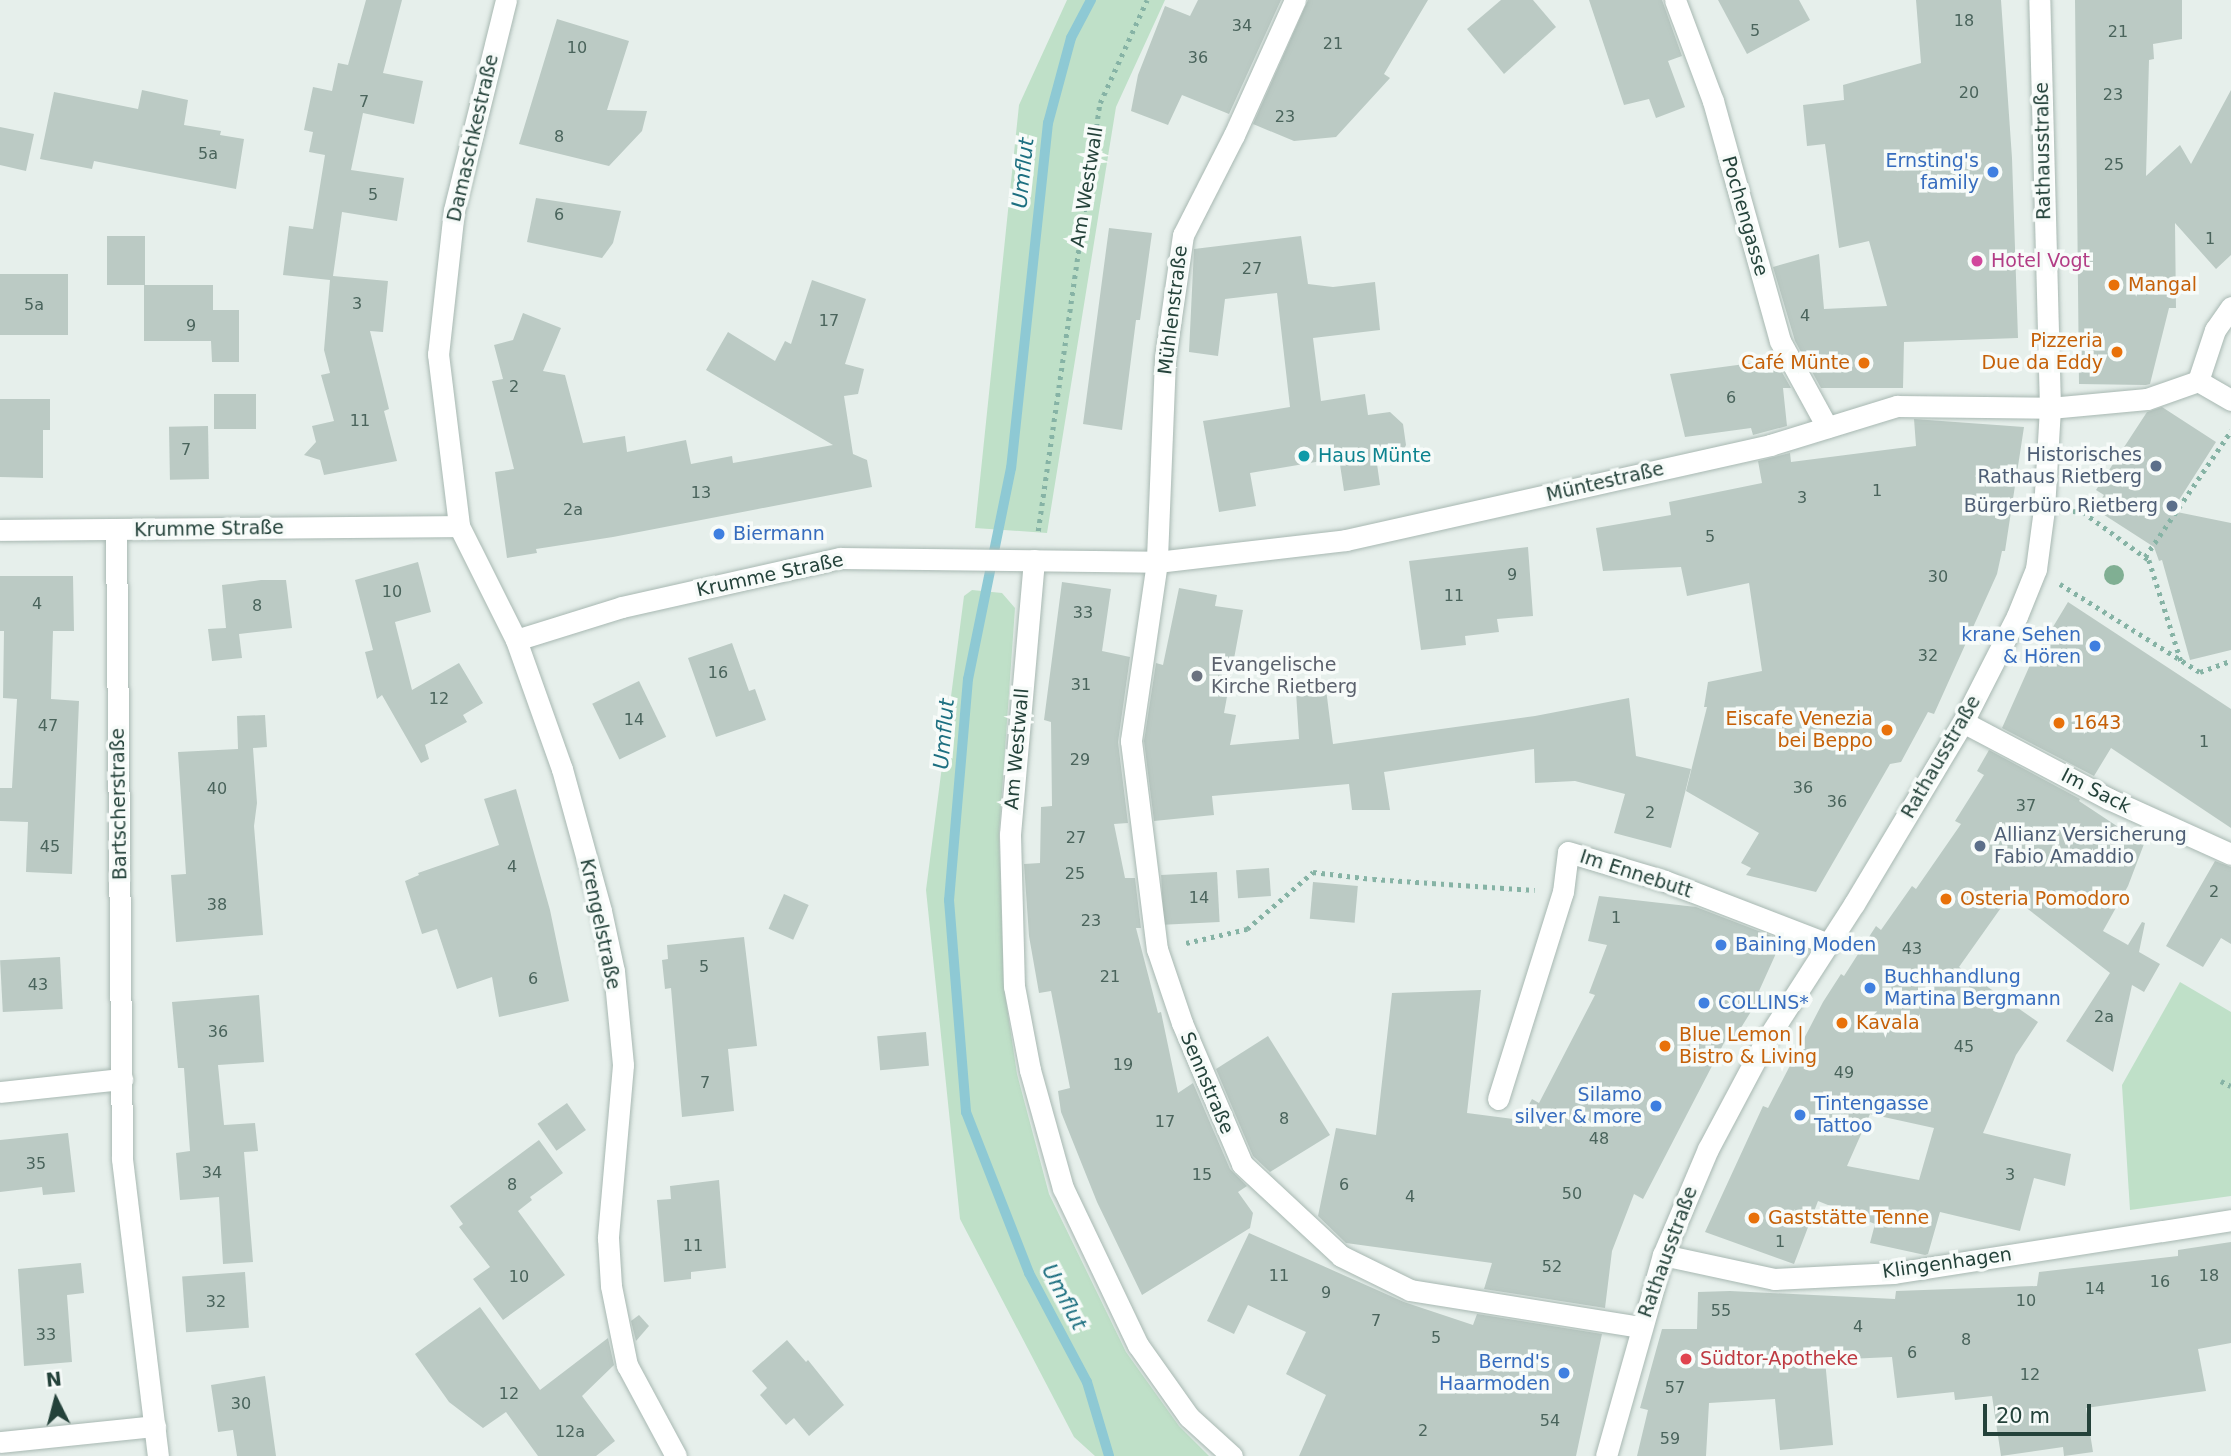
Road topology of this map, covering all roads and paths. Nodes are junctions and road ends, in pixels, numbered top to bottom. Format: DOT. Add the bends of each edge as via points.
graph roads {
  1 [pos="506,0"];
  2 [pos="1147,0"];
  3 [pos="1295,0"];
  4 [pos="1675,0"];
  5 [pos="2039,0"];
  6 [pos="2231,307"];
  7 [pos="2198,382"];
  8 [pos="2231,400"];
  9 [pos="2050,408"];
  10 [pos="1826,427"];
  11 [pos="2231,431"];
  12 [pos="2044,509"];
  13 [pos="459,526"];
  14 [pos="0,530"];
  15 [pos="116,530"];
  16 [pos="2145,557"];
  17 [pos="1034,560"];
  18 [pos="1157,562"];
  19 [pos="2036,569"];
  20 [pos="516,640"];
  21 [pos="2181,661"];
  22 [pos="2231,661"];
  23 [pos="1963,722"];
  24 [pos="2231,854"];
  25 [pos="1563,892"];
  26 [pos="1826,943"];
  27 [pos="1157,949"];
  28 [pos="122,1079"];
  29 [pos="2221,1081"];
  30 [pos="2231,1086"];
  31 [pos="0,1092"];
  32 [pos="1498,1099"];
  33 [pos="2231,1220"];
  34 [pos="1663,1255"];
  35 [pos="1640,1327"];
  36 [pos="155,1426"];
  37 [pos="0,1442"];
  38 [pos="158,1456"];
  39 [pos="676,1456"];
  40 [pos="1232,1456"];
  41 [pos="1606,1456"];
  1 -- 13 [label="street, Damaschkestraße" via="454,210 438,354"];
  2 -- 17 [label="path, Am Westwall" via="1100,103"];
  3 -- 18 [label="street, Mühlenstraße" via="1183,235 1165,359"];
  4 -- 10 [label="street, Pochengasse" via="1713,101 1780,341"];
  5 -- 9 [label="street, Rathausstraße"];
  6 -- 7 [label="street" via="2215,330"];
  7 -- 8 [label="street"];
  7 -- 9 [label="street, Müntestraße" via="2147,399"];
  9 -- 10 [label="street, Müntestraße" via="1897,406"];
  9 -- 12 [label="street, Rathausstraße"];
  10 -- 18 [label="street, Müntestraße" via="1770,445 1346,540"];
  11 -- 16 [label="path"];
  12 -- 16 [label="path" via="2083,512"];
  12 -- 19 [label="street, Rathausstraße"];
  13 -- 15 [label="street, Krumme Straße"];
  13 -- 20 [label="street, Krengelstraße"];
  14 -- 15 [label="street, Krumme Straße"];
  15 -- 28 [label="street, Bartscherstraße"];
  16 -- 21 [label="path"];
  17 -- 18 [label="street, Krumme Straße"];
  17 -- 20 [label="street, Krumme Straße" via="839,558 622,607"];
  17 -- 40 [label="street, Am Westwall" via="1010,835 1014,986 1030,1070 1063,1188 1138,1345 1189,1417"];
  18 -- 27 [label="street, Sennstraße" via="1131,741"];
  19 -- 21 [label="path"];
  19 -- 23 [label="street, Rathausstraße"];
  20 -- 39 [label="street, Krengelstraße" via="562,769 614,971 622,1065 608,1238 611,1286 627,1365"];
  21 -- 22 [label="path" via="2200,672"];
  23 -- 24 [label="street, Im Sack" via="2109,799"];
  23 -- 26 [label="street, Rathausstraße"];
  25 -- 26 [label="street, Im Ennebutt" via="1568,852 1665,881"];
  25 -- 27 [label="path" via="1313,872 1247,929"];
  25 -- 32 [label="street, Im Ennebutt"];
  26 -- 34 [label="street, Rathausstraße" via="1765,1042 1708,1149"];
  27 -- 35 [label="street, Sennstraße" via="1182,1023 1242,1164 1341,1256 1410,1290"];
  28 -- 31 [label="street"];
  28 -- 36 [label="street, Bartscherstraße" via="122,1159"];
  29 -- 30 [label="path"];
  33 -- 34 [label="street, Klingenhagen" via="1894,1273 1773,1279"];
  34 -- 35 [label="street, Rathausstraße"];
  35 -- 41 [label="street, Rathausstraße"];
  36 -- 37 [label="street"];
  36 -- 38 [label="street, Bartscherstraße"];
}
